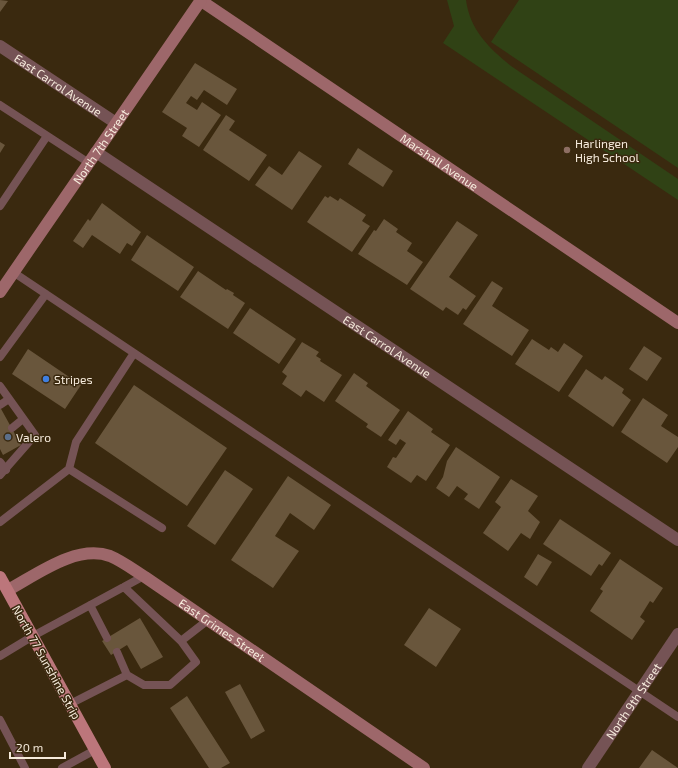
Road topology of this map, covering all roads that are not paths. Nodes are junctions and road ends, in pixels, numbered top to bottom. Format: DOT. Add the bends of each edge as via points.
graph roads {
  1 [pos="201,0"];
  2 [pos="0,46"];
  3 [pos="0,105"];
  4 [pos="116,123"];
  5 [pos="47,136"];
  6 [pos="96,152"];
  7 [pos="89,163"];
  8 [pos="0,206"];
  9 [pos="14,272"];
  10 [pos="0,292"];
  11 [pos="46,294"];
  12 [pos="678,323"];
  13 [pos="134,353"];
  14 [pos="0,357"];
  15 [pos="0,386"];
  16 [pos="9,399"];
  17 [pos="0,405"];
  18 [pos="24,419"];
  19 [pos="12,428"];
  20 [pos="0,462"];
  21 [pos="69,469"];
  22 [pos="3,472"];
  23 [pos="0,522"];
  24 [pos="162,528"];
  25 [pos="678,540"];
  26 [pos="0,576"];
  27 [pos="144,576"];
  28 [pos="124,587"];
  29 [pos="8,590"];
  30 [pos="90,605"];
  31 [pos="208,620"];
  32 [pos="678,634"];
  33 [pos="33,636"];
  34 [pos="107,638"];
  35 [pos="181,640"];
  36 [pos="117,652"];
  37 [pos="0,656"];
  38 [pos="127,675"];
  39 [pos="640,691"];
  40 [pos="70,704"];
  41 [pos="678,717"];
  42 [pos="0,720"];
  43 [pos="95,750"];
  44 [pos="25,768"];
  45 [pos="62,768"];
  46 [pos="105,768"];
  47 [pos="424,768"];
  48 [pos="588,768"];
  1 -- 4 [label="street, North 7th Street"];
  1 -- 12 [label="street, Marshall Avenue"];
  2 -- 4 [label="street, East Carrol Avenue"];
  3 -- 5 [label="lane"];
  4 -- 6 [label="street, North 7th Street"];
  5 -- 7 [label="lane"];
  5 -- 8 [label="lane"];
  6 -- 7 [label="street, North 7th Street"];
  6 -- 25 [label="street, East Carrol Avenue"];
  7 -- 9 [label="street, North 7th Street"];
  9 -- 10 [label="street, North 7th Street"];
  9 -- 11 [label="lane"];
  11 -- 13 [label="lane"];
  11 -- 14 [label="lane"];
  13 -- 21 [label="lane" via="76,442"];
  13 -- 39 [label="lane"];
  15 -- 16 [label="lane"];
  16 -- 17 [label="lane"];
  16 -- 18 [label="lane"];
  18 -- 19 [label="lane"];
  18 -- 22 [label="lane" via="35,435"];
  20 -- 22 [label="lane"];
  21 -- 23 [label="lane"];
  21 -- 24 [label="lane"];
  26 -- 29 [label="main road, North 77 Sunshine Strip"];
  27 -- 28 [label="lane"];
  27 -- 29 [label="street, East Grimes Street" via="110,556 71,556"];
  27 -- 31 [label="street, East Grimes Street"];
  28 -- 30 [label="lane"];
  28 -- 35 [label="lane"];
  29 -- 33 [label="main road, North 77 Sunshine Strip"];
  30 -- 33 [label="lane"];
  30 -- 34 [label="lane"];
  31 -- 35 [label="lane"];
  31 -- 47 [label="street, East Grimes Street"];
  32 -- 39 [label="street, North 9th Street"];
  33 -- 37 [label="lane"];
  33 -- 40 [label="main road, North 77 Sunshine Strip"];
  35 -- 38 [label="lane" via="196,662 170,685 144,685"];
  36 -- 38 [label="lane"];
  38 -- 40 [label="lane"];
  39 -- 41 [label="lane"];
  39 -- 48 [label="street, North 9th Street"];
  40 -- 43 [label="main road, North 77 Sunshine Strip"];
  42 -- 44 [label="lane"];
  43 -- 45 [label="lane"];
  43 -- 46 [label="main road, North 77 Sunshine Strip"];
}
